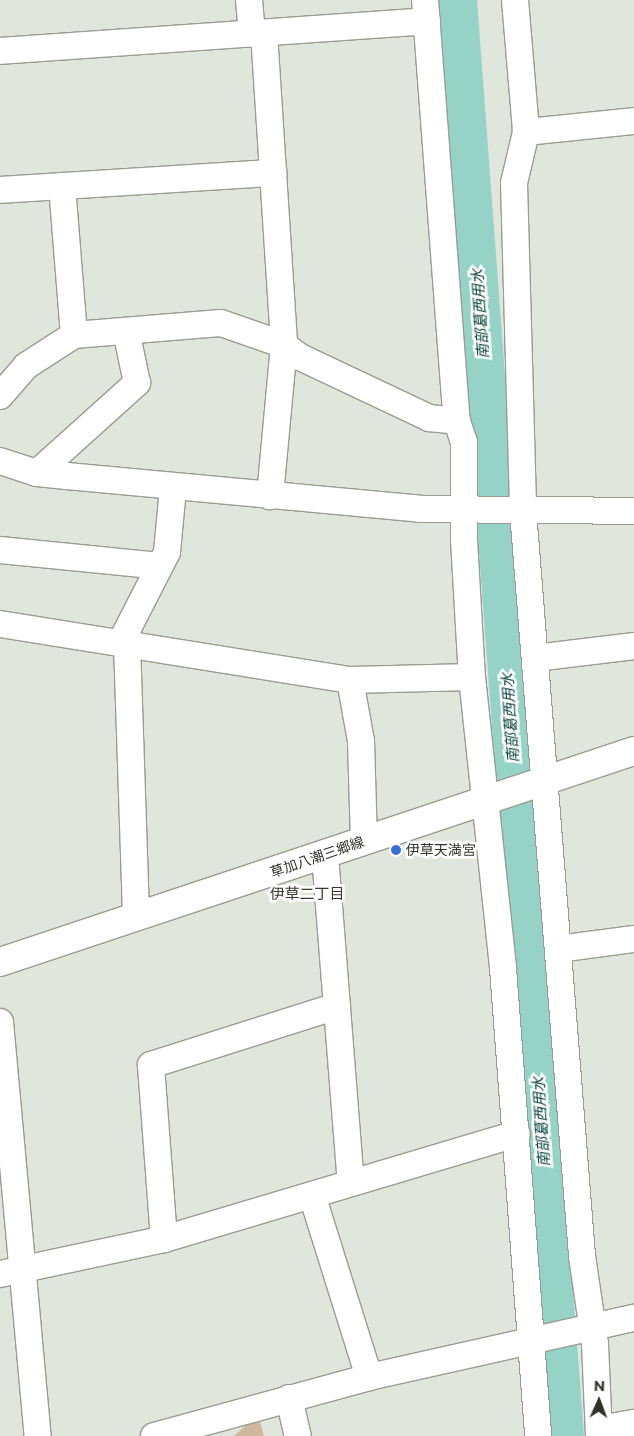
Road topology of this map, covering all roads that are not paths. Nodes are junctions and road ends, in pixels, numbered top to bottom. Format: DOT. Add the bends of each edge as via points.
graph roads {
  1 [pos="250,0"];
  2 [pos="514,0"];
  3 [pos="426,11"];
  4 [pos="258,33"];
  5 [pos="0,51"];
  6 [pos="634,121"];
  7 [pos="526,132"];
  8 [pos="273,173"];
  9 [pos="62,186"];
  10 [pos="0,190"];
  11 [pos="126,332"];
  12 [pos="74,335"];
  13 [pos="284,345"];
  14 [pos="0,396"];
  15 [pos="457,421"];
  16 [pos="0,461"];
  17 [pos="38,473"];
  18 [pos="173,488"];
  19 [pos="270,496"];
  20 [pos="471,510"];
  21 [pos="519,511"];
  22 [pos="634,512"];
  23 [pos="0,550"];
  24 [pos="159,566"];
  25 [pos="0,624"];
  26 [pos="124,642"];
  27 [pos="634,646"];
  28 [pos="535,658"];
  29 [pos="472,677"];
  30 [pos="350,680"];
  31 [pos="634,751"];
  32 [pos="539,782"];
  33 [pos="492,799"];
  34 [pos="364,841"];
  35 [pos="325,854"];
  36 [pos="136,917"];
  37 [pos="634,939"];
  38 [pos="558,949"];
  39 [pos="0,962"];
  40 [pos="336,1006"];
  41 [pos="0,1022"];
  42 [pos="517,1134"];
  43 [pos="351,1183"];
  44 [pos="312,1196"];
  45 [pos="164,1239"];
  46 [pos="12,1271"];
  47 [pos="634,1318"];
  48 [pos="588,1331"];
  49 [pos="538,1340"];
  50 [pos="369,1377"];
  51 [pos="289,1398"];
  52 [pos="634,1423"];
  53 [pos="599,1432"];
  54 [pos="38,1436"];
  55 [pos="154,1436"];
  56 [pos="298,1436"];
  57 [pos="538,1436"];
  1 -- 4 [label="street"];
  2 -- 7 [label="street"];
  3 -- 4 [label="street"];
  3 -- 15 [label="street"];
  4 -- 5 [label="street"];
  4 -- 8 [label="street"];
  6 -- 7 [label="street"];
  7 -- 21 [label="street" via="514,183"];
  8 -- 9 [label="street"];
  8 -- 13 [label="street"];
  9 -- 10 [label="street"];
  9 -- 12 [label="street"];
  11 -- 12 [label="street"];
  11 -- 13 [label="street" via="221,323"];
  11 -- 17 [label="street" via="137,383"];
  12 -- 14 [label="street" via="26,366"];
  13 -- 15 [label="street" via="300,357 429,418"];
  13 -- 19 [label="street"];
  15 -- 20 [label="street" via="464,442"];
  16 -- 17 [label="street"];
  17 -- 18 [label="street"];
  18 -- 19 [label="street"];
  18 -- 24 [label="street" via="167,552"];
  19 -- 20 [label="street"];
  20 -- 21 [label="street"];
  20 -- 29 [label="street"];
  21 -- 22 [label="street"];
  21 -- 28 [label="street"];
  23 -- 24 [label="street"];
  24 -- 26 [label="street"];
  25 -- 26 [label="street"];
  26 -- 30 [label="street"];
  26 -- 36 [label="street"];
  27 -- 28 [label="street"];
  28 -- 32 [label="street"];
  29 -- 30 [label="street"];
  29 -- 33 [label="street"];
  30 -- 34 [label="street" via="361,740"];
  31 -- 32 [label="main road, 草加八潮三郷線"];
  32 -- 33 [label="main road, 草加八潮三郷線"];
  32 -- 38 [label="street"];
  33 -- 34 [label="main road, 草加八潮三郷線"];
  33 -- 42 [label="street"];
  34 -- 35 [label="main road, 草加八潮三郷線"];
  35 -- 36 [label="main road, 草加八潮三郷線"];
  35 -- 40 [label="street"];
  36 -- 39 [label="main road, 草加八潮三郷線"];
  37 -- 38 [label="street"];
  38 -- 48 [label="street"];
  40 -- 43 [label="street"];
  40 -- 45 [label="street" via="152,1065"];
  41 -- 46 [label="street"];
  42 -- 43 [label="street"];
  42 -- 49 [label="street"];
  43 -- 44 [label="street"];
  44 -- 45 [label="street"];
  44 -- 50 [label="street"];
  45 -- 46 [label="street"];
  46 -- 54 [label="street"];
  47 -- 48 [label="street"];
  48 -- 49 [label="street"];
  48 -- 53 [label="street" via="595,1344"];
  49 -- 50 [label="street"];
  49 -- 57 [label="street"];
  50 -- 51 [label="street"];
  51 -- 55 [label="street"];
  51 -- 56 [label="street"];
  52 -- 53 [label="street"];
}
